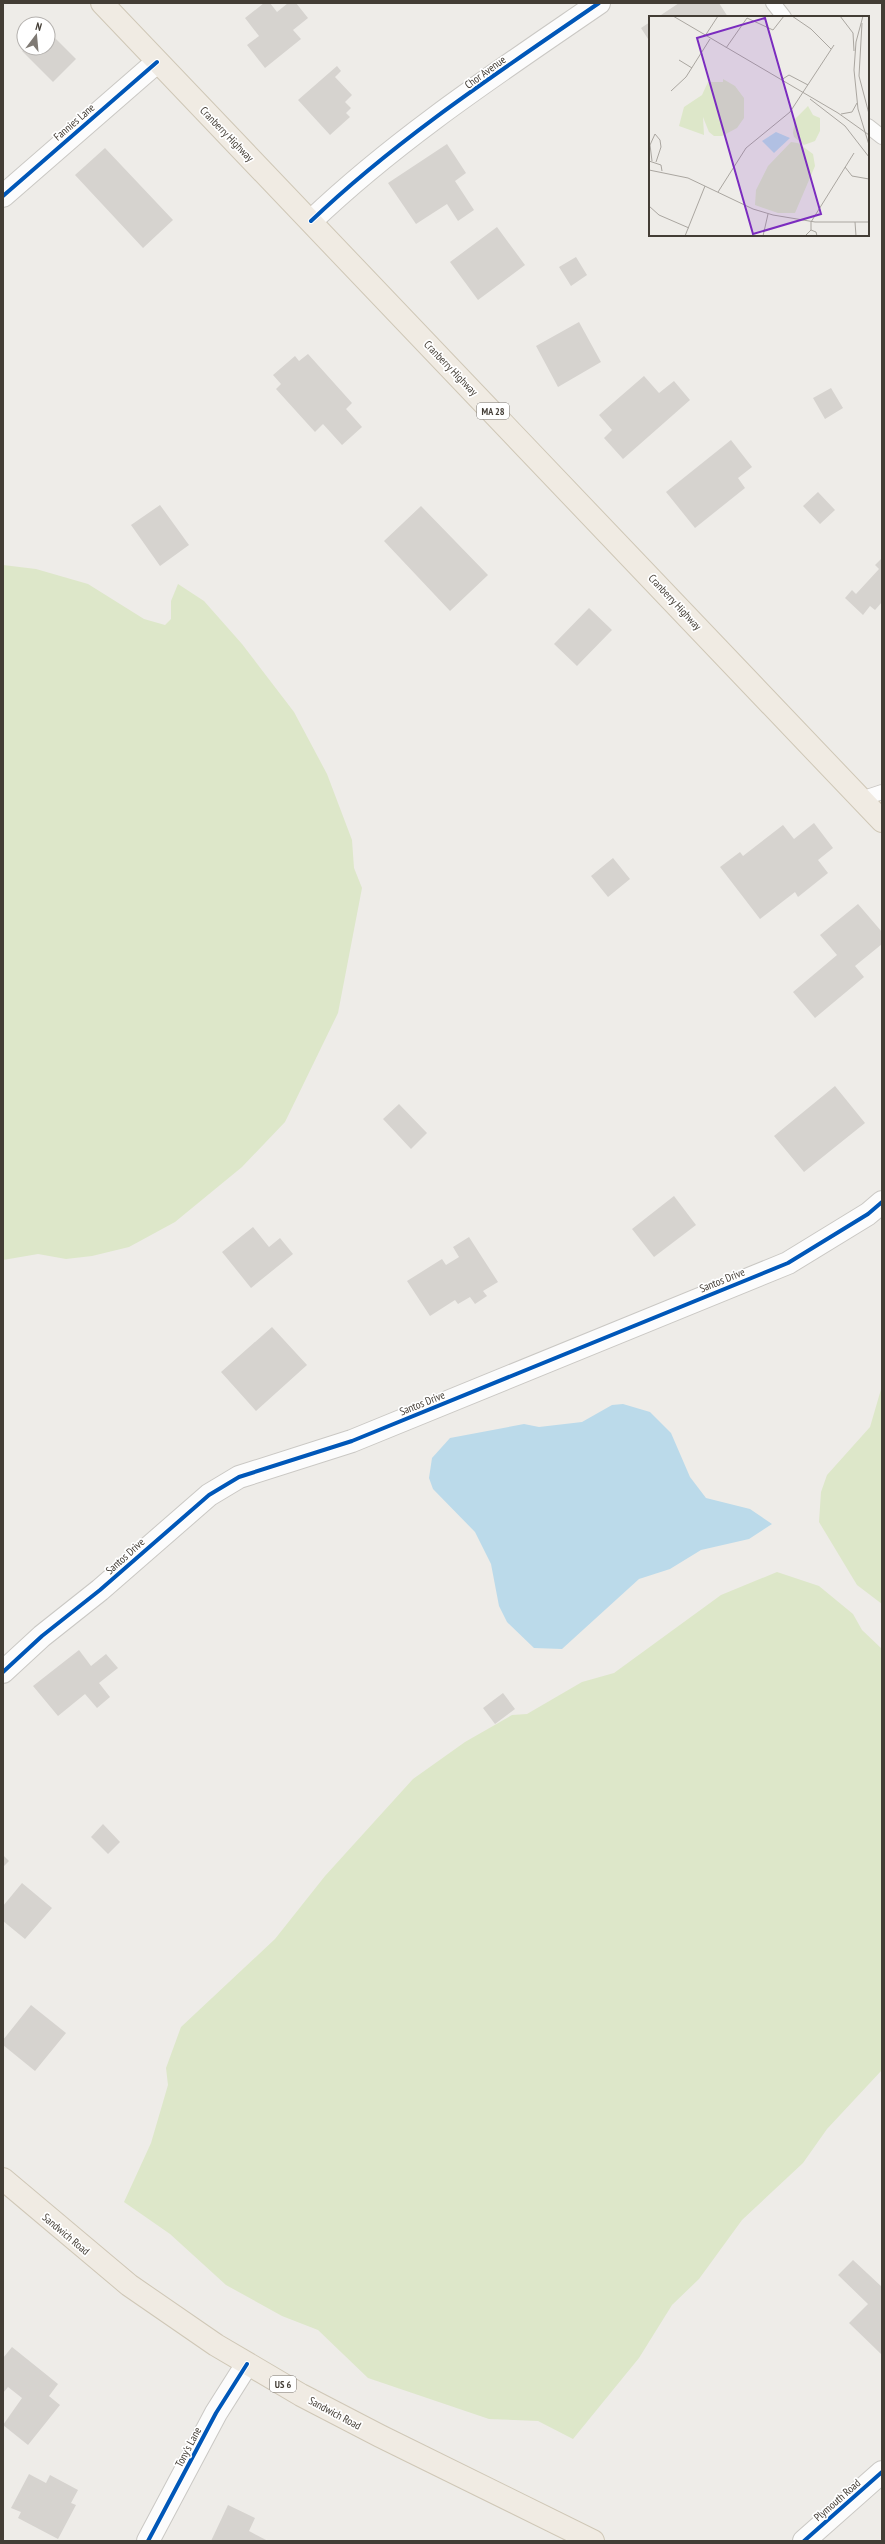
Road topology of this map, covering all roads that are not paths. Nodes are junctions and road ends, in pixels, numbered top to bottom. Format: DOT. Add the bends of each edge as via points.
graph roads {
  1 [pos="599,3"];
  2 [pos="773,3"];
  3 [pos="108,5"];
  4 [pos="783,16"];
  5 [pos="157,62"];
  6 [pos="869,127"];
  7 [pos="882,137"];
  8 [pos="3,196"];
  9 [pos="310,221"];
  10 [pos="882,792"];
  11 [pos="861,799"];
  12 [pos="882,821"];
  13 [pos="882,1202"];
  14 [pos="3,1672"];
  15 [pos="3,2179"];
  16 [pos="247,2364"];
  17 [pos="882,2472"];
  18 [pos="148,2541"];
  19 [pos="593,2541"];
  20 [pos="804,2541"];
  1 -- 9 [label="street, Chor Avenue" via="493,76 354,181"];
  2 -- 4 [label="lane"];
  3 -- 5 [label="main road, Cranberry Highway / MA 28"];
  5 -- 8 [label="street, Fannies Lane"];
  5 -- 9 [label="main road, Cranberry Highway / MA 28"];
  6 -- 7 [label="lane"];
  9 -- 11 [label="main road, Cranberry Highway / MA 28"];
  10 -- 11 [label="lane"];
  11 -- 12 [label="main road, Cranberry Highway / MA 28"];
  13 -- 14 [label="street, Santos Drive" via="868,1214 788,1263 352,1441 239,1477 210,1495 100,1590 42,1636"];
  15 -- 16 [label="main road, Sandwich Road / US 6" via="129,2285"];
  16 -- 18 [label="street, Tony's Lane" via="216,2413"];
  16 -- 19 [label="main road, Sandwich Road / US 6" via="380,2436"];
  17 -- 20 [label="street, Plymouth Road"];
}
